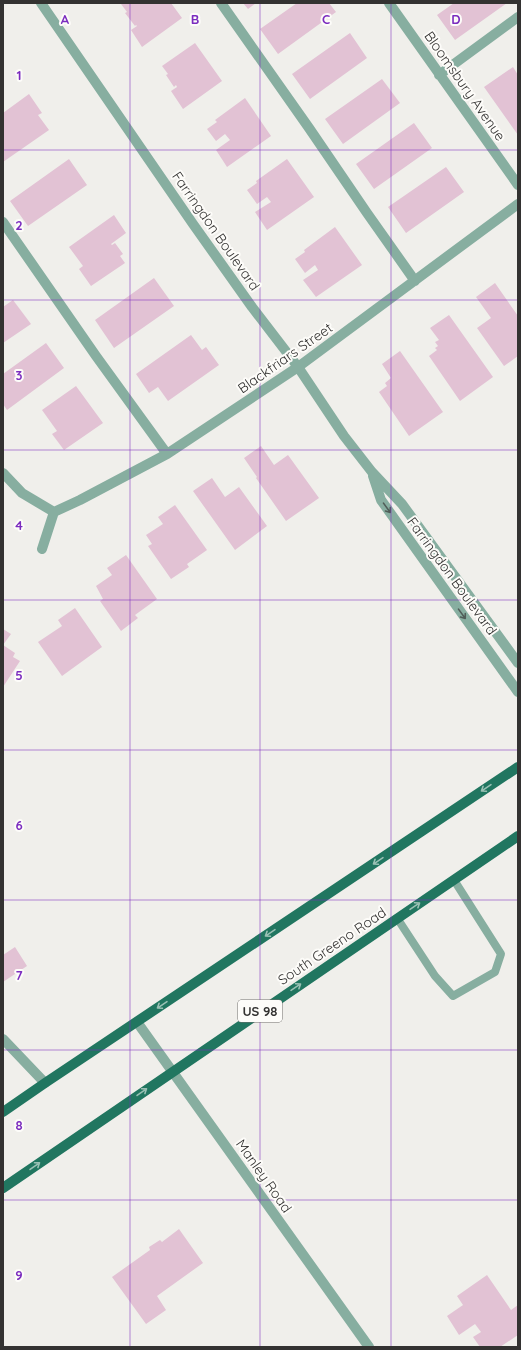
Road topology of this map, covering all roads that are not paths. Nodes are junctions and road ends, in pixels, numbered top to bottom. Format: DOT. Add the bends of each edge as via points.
graph roads {
  1 [pos="42,3"];
  2 [pos="221,3"];
  3 [pos="388,3"];
  4 [pos="518,17"];
  5 [pos="439,74"];
  6 [pos="518,185"];
  7 [pos="518,204"];
  8 [pos="3,222"];
  9 [pos="415,281"];
  10 [pos="298,368"];
  11 [pos="167,454"];
  12 [pos="372,472"];
  13 [pos="3,473"];
  14 [pos="54,512"];
  15 [pos="42,548"];
  16 [pos="518,663"];
  17 [pos="518,692"];
  18 [pos="518,767"];
  19 [pos="518,836"];
  20 [pos="454,880"];
  21 [pos="397,918"];
  22 [pos="137,1022"];
  23 [pos="3,1039"];
  24 [pos="172,1071"];
  25 [pos="45,1082"];
  26 [pos="3,1112"];
  27 [pos="3,1188"];
  28 [pos="369,1347"];
  1 -- 10 [label="street, Farringdon Boulevard" via="193,224"];
  2 -- 9 [label="street"];
  3 -- 5 [label="street, Bloomsbury Avenue"];
  4 -- 5 [label="street"];
  5 -- 6 [label="street, Bloomsbury Avenue"];
  7 -- 9 [label="street, Blackfriars Street"];
  8 -- 11 [label="street"];
  9 -- 10 [label="street, Blackfriars Street"];
  10 -- 11 [label="street, Blackfriars Street"];
  10 -- 12 [label="street, Farringdon Boulevard"];
  11 -- 14 [label="street, Blackfriars Street"];
  12 -- 16 [label="street, Farringdon Boulevard" via="402,504"];
  12 -- 17 [label="street, Farringdon Boulevard, one-way" via="381,500"];
  13 -- 14 [label="street" via="22,493"];
  14 -- 15 [label="street"];
  18 -- 22 [label="main road, one-way"];
  19 -- 20 [label="main road, South Greeno Road / US 98"];
  21 -- 20 [label="main road, South Greeno Road / US 98, one-way"];
  20 -- 21 [label="lane" via="501,954 495,972 453,996 435,976"];
  24 -- 21 [label="main road, South Greeno Road / US 98, one-way"];
  22 -- 24 [label="street, Manley Road"];
  22 -- 25 [label="main road"];
  23 -- 25 [label="street"];
  27 -- 24 [label="main road, South Greeno Road / US 98, one-way"];
  24 -- 28 [label="street, Manley Road"];
  25 -- 26 [label="main road"];
}
